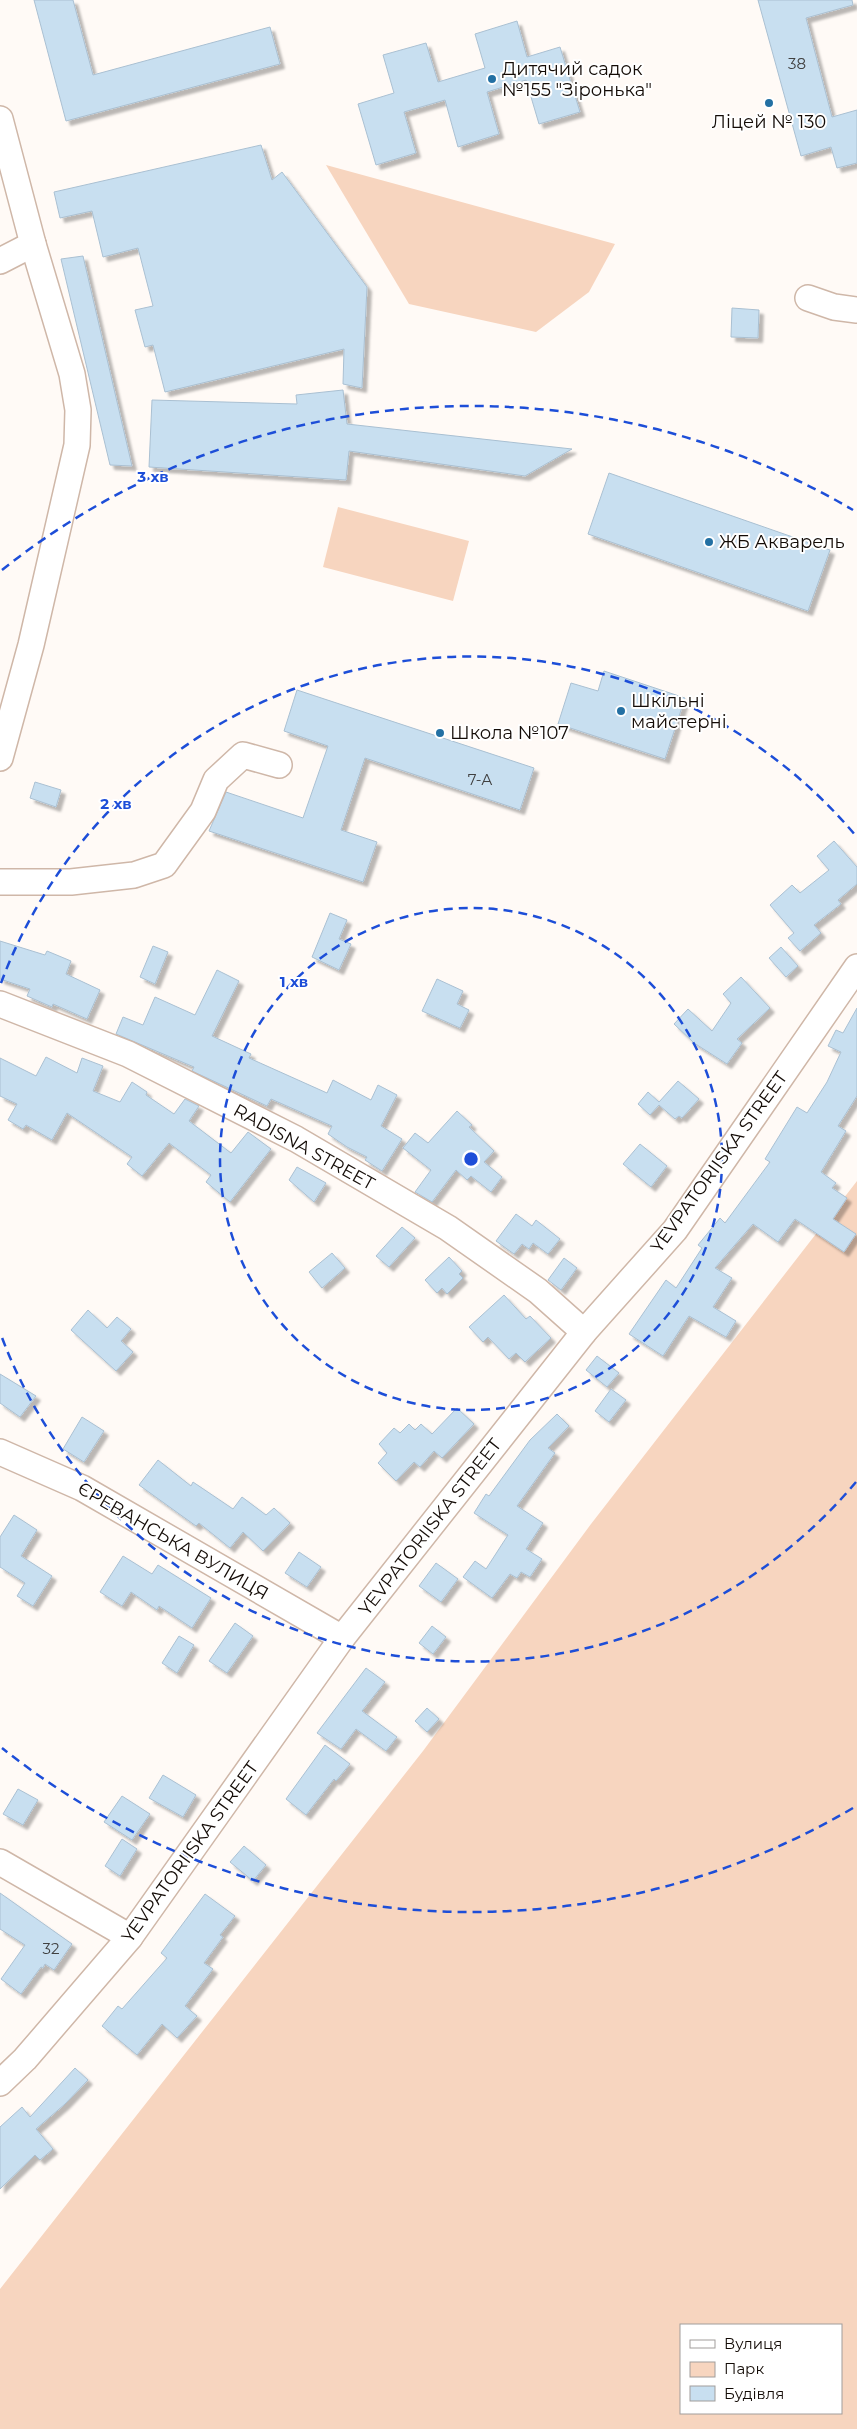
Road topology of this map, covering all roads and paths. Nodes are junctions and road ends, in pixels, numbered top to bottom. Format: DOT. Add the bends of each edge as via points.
graph roads {
  1 [pos="0,119"];
  2 [pos="32,244"];
  3 [pos="0,261"];
  4 [pos="808,298"];
  5 [pos="857,310"];
  6 [pos="0,758"];
  7 [pos="279,765"];
  8 [pos="0,882"];
  9 [pos="857,967"];
  10 [pos="0,1004"];
  11 [pos="584,1332"];
  12 [pos="0,1452"];
  13 [pos="342,1638"];
  14 [pos="0,1862"];
  15 [pos="130,1937"];
  16 [pos="0,2084"];
  1 -- 2 [label="street"];
  2 -- 3 [label="street"];
  2 -- 6 [label="street" via="72,374 78,410 77,445 31,645"];
  4 -- 5 [label="street" via="834,307"];
  7 -- 8 [label="street" via="242,755 216,780 203,811 164,864 134,875 71,882"];
  9 -- 11 [label="street, YEVPATORIISKA STREET" via="675,1230"];
  10 -- 11 [label="street, RADISNA STREET" via="128,1054 296,1139 448,1228 538,1291"];
  11 -- 13 [label="street, YEVPATORIISKA STREET"];
  12 -- 13 [label="street, ЄРЕВАНСЬКА ВУЛИЦЯ" via="82,1488"];
  13 -- 15 [label="street, YEVPATORIISKA STREET"];
  14 -- 15 [label="street"];
  15 -- 16 [label="street, YEVPATORIISKA STREET"];
}
